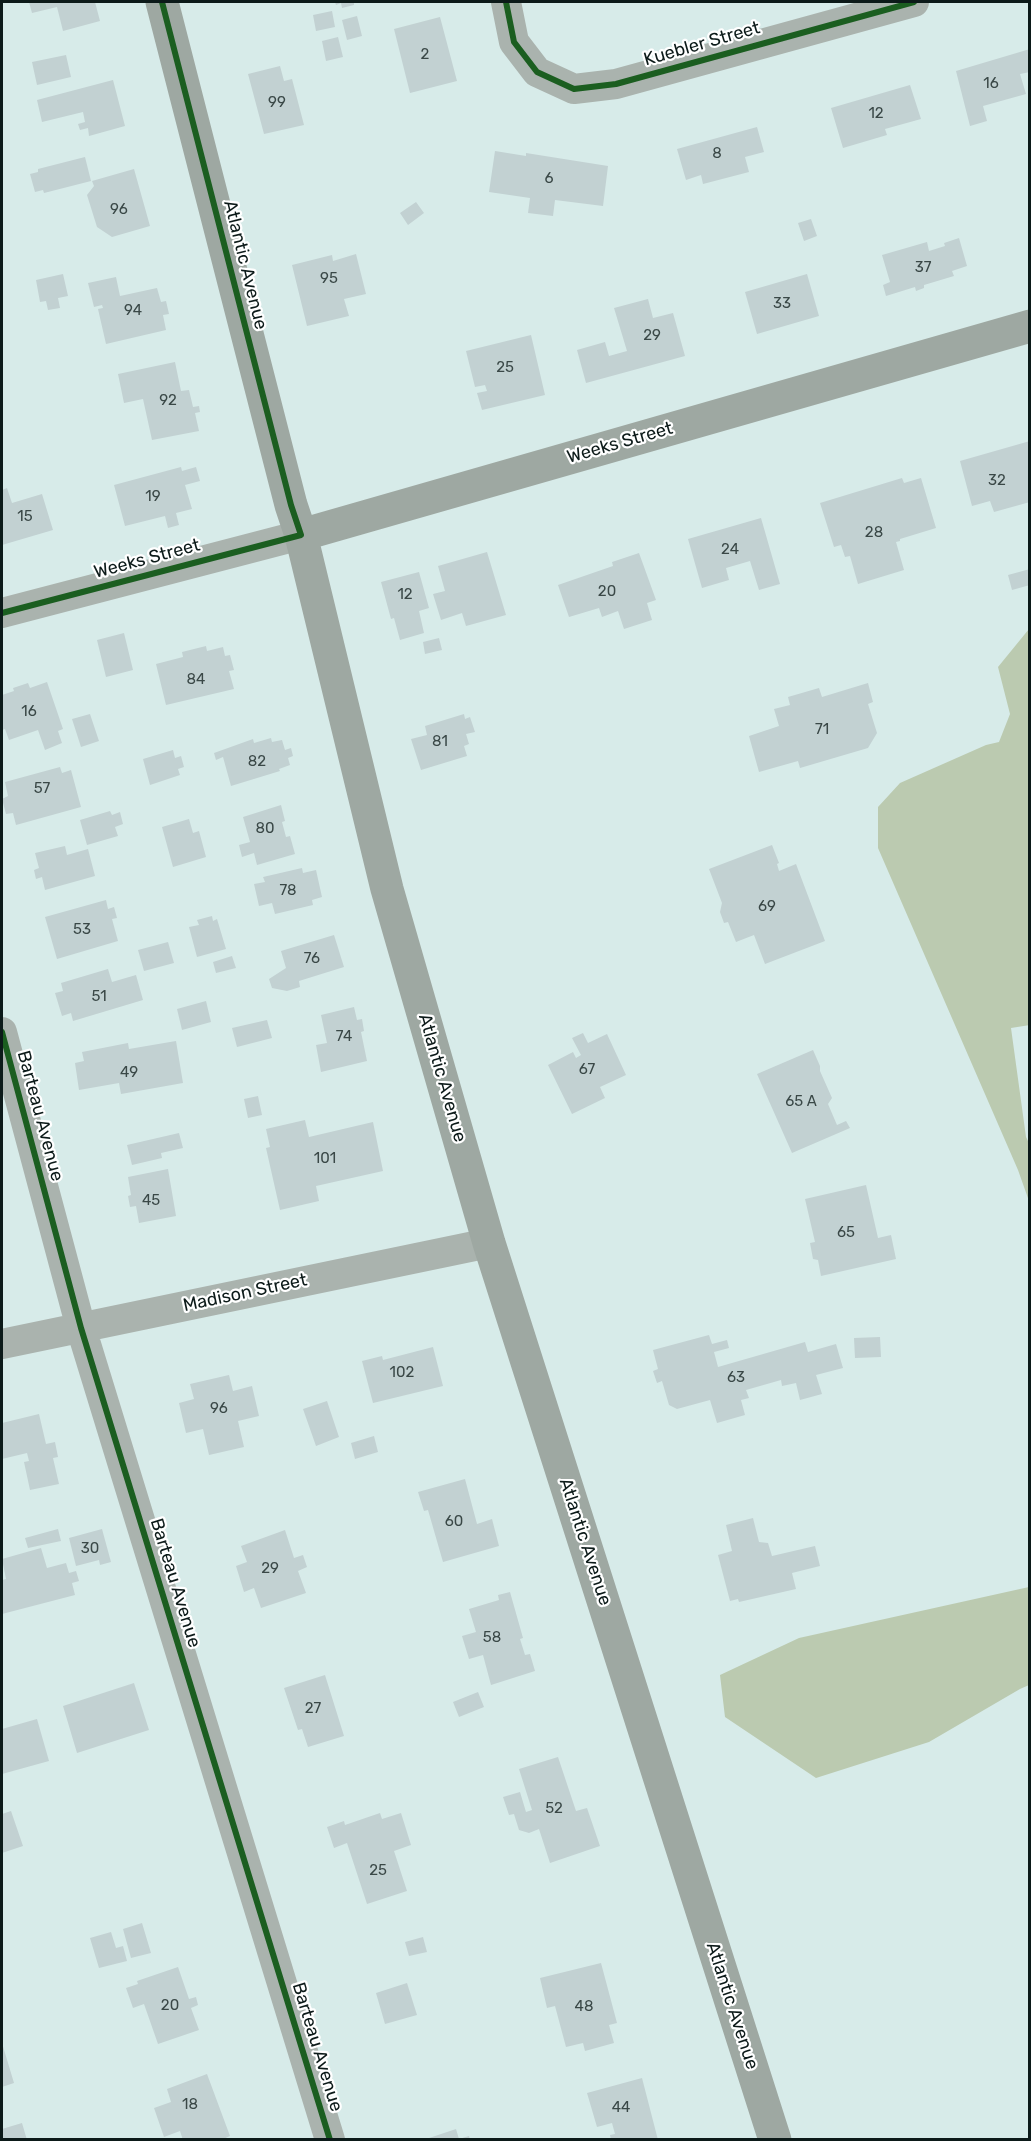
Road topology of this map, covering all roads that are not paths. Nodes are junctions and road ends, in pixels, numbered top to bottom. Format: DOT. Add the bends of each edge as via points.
graph roads {
  1 [pos="162,2"];
  2 [pos="506,2"];
  3 [pos="914,2"];
  4 [pos="1029,326"];
  5 [pos="301,535"];
  6 [pos="2,613"];
  7 [pos="2,1032"];
  8 [pos="489,1243"];
  9 [pos="81,1328"];
  10 [pos="2,1344"];
  11 [pos="330,2139"];
  12 [pos="775,2139"];
  1 -- 5 [label="main road, Atlantic Avenue"];
  2 -- 3 [label="street, Kuebler Street" via="514,42 537,72 574,89 616,84"];
  4 -- 5 [label="main road, Weeks Street"];
  5 -- 6 [label="street, Weeks Street"];
  5 -- 8 [label="main road, Atlantic Avenue" via="387,889"];
  7 -- 9 [label="street, Barteau Avenue"];
  8 -- 9 [label="street, Madison Street"];
  8 -- 12 [label="main road, Atlantic Avenue"];
  9 -- 10 [label="street, Madison Street"];
  9 -- 11 [label="street, Barteau Avenue"];
}
